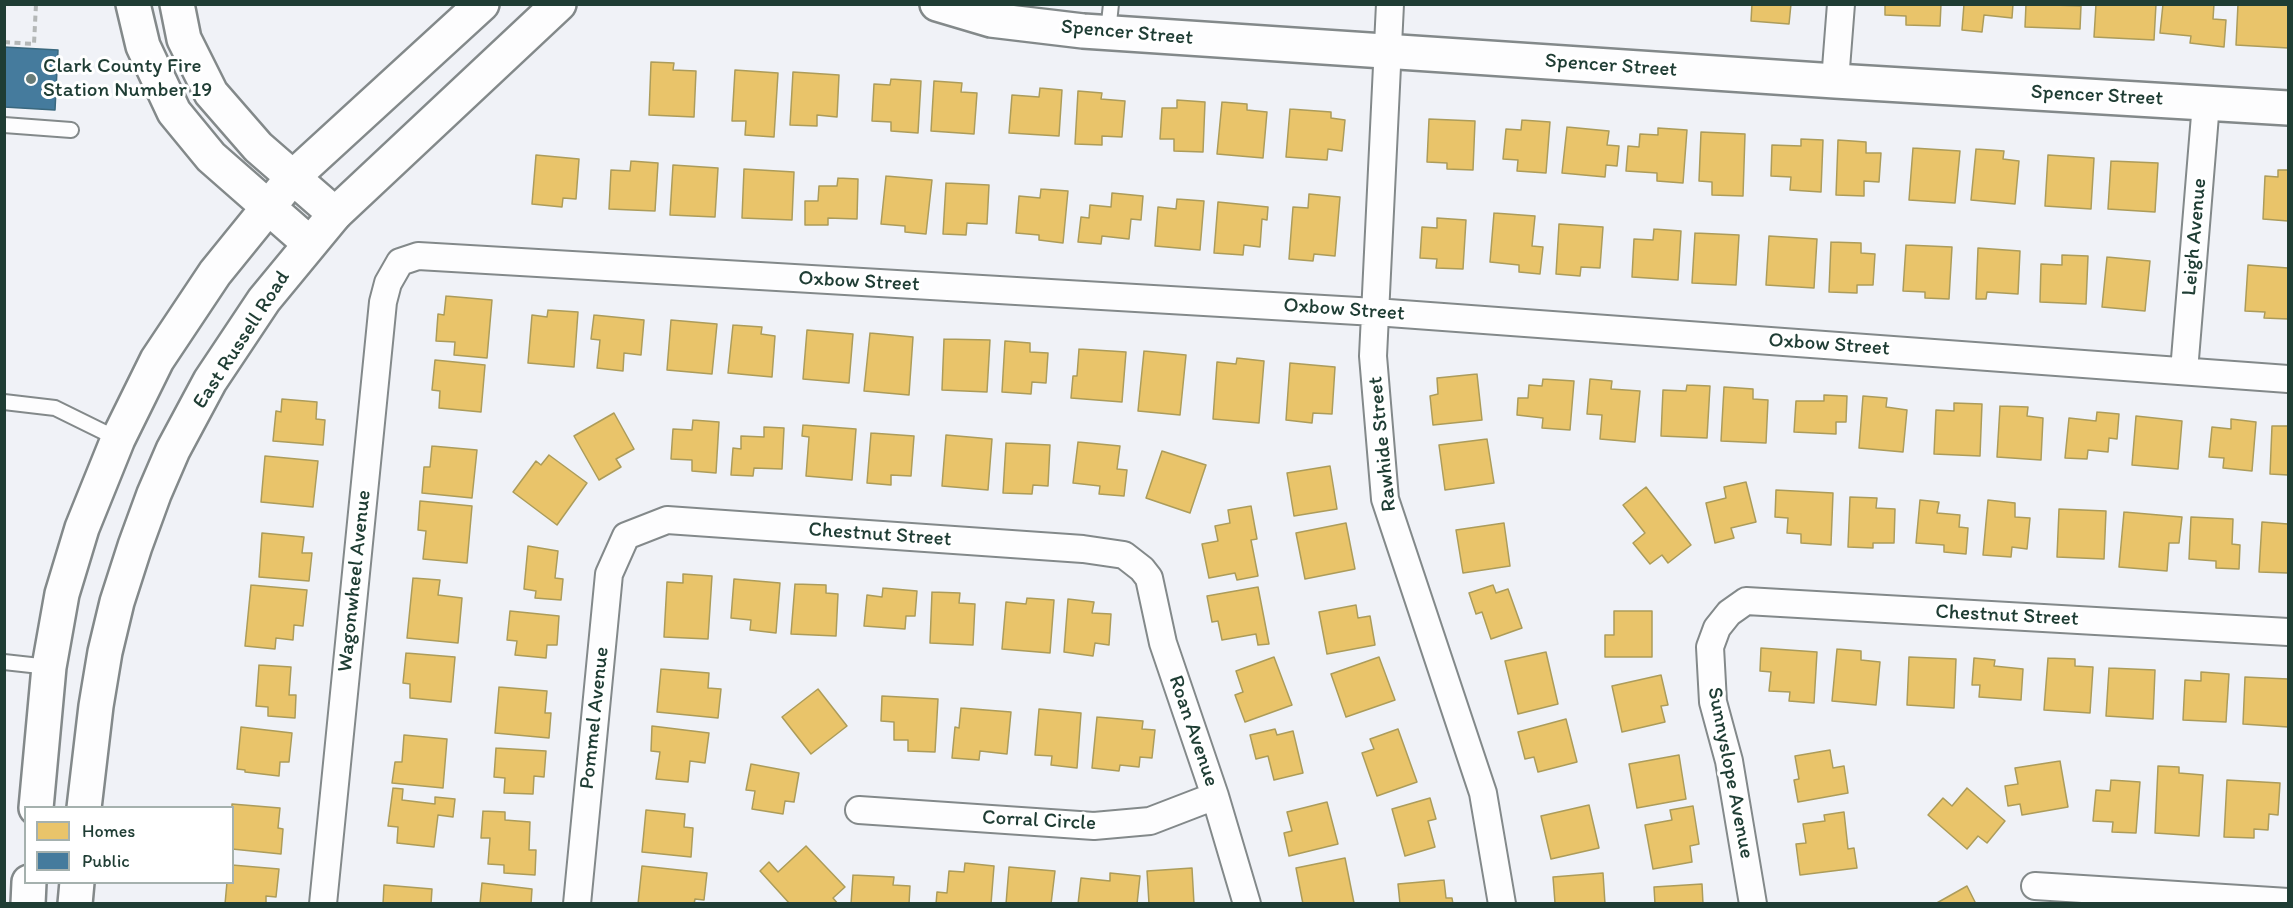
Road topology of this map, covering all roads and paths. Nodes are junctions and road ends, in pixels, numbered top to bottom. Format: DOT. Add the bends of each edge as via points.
graph roads {
  1 [pos="36,4"];
  2 [pos="133,4"];
  3 [pos="177,4"];
  4 [pos="482,4"];
  5 [pos="560,4"];
  6 [pos="937,4"];
  7 [pos="1390,4"];
  8 [pos="1841,4"];
  9 [pos="1110,18"];
  10 [pos="4,42"];
  11 [pos="1387,52"];
  12 [pos="1835,81"];
  13 [pos="2206,103"];
  14 [pos="2289,108"];
  15 [pos="4,125"];
  16 [pos="71,130"];
  17 [pos="292,178"];
  18 [pos="267,208"];
  19 [pos="335,214"];
  20 [pos="309,243"];
  21 [pos="400,262"];
  22 [pos="1375,312"];
  23 [pos="2184,371"];
  24 [pos="2289,379"];
  25 [pos="4,402"];
  26 [pos="118,439"];
  27 [pos="626,536"];
  28 [pos="1134,562"];
  29 [pos="1729,613"];
  30 [pos="2289,632"];
  31 [pos="4,662"];
  32 [pos="49,667"];
  33 [pos="1215,796"];
  34 [pos="36,806"];
  35 [pos="84,806"];
  36 [pos="859,810"];
  37 [pos="29,884"];
  38 [pos="77,884"];
  39 [pos="2035,886"];
  40 [pos="2289,902"];
  41 [pos="28,903"];
  42 [pos="75,903"];
  43 [pos="322,903"];
  44 [pos="577,903"];
  45 [pos="1247,903"];
  46 [pos="1502,903"];
  47 [pos="1754,903"];
  1 -- 10 [label="path" via="34,44"];
  2 -- 18 [label="main road" via="142,46 174,112 211,157"];
  3 -- 17 [label="main road" via="184,39 211,93 245,134"];
  4 -- 17 [label="main road"];
  5 -- 19 [label="main road, East Russell Road"];
  6 -- 9 [label="main road, Spencer Street" via="991,20"];
  7 -- 11 [label="street, Rawhide Street"];
  8 -- 12 [label="street"];
  9 -- 11 [label="main road, Spencer Street"];
  11 -- 12 [label="main road, Spencer Street"];
  11 -- 22 [label="street, Rawhide Street"];
  12 -- 13 [label="main road, Spencer Street"];
  13 -- 14 [label="main road, Spencer Street"];
  13 -- 23 [label="street, Leigh Avenue"];
  15 -- 16 [label="lane"];
  17 -- 18 [label="main road"];
  17 -- 19 [label="main road"];
  18 -- 20 [label="main road"];
  18 -- 26 [label="main road" via="215,273 157,360"];
  19 -- 20 [label="main road, East Russell Road"];
  20 -- 35 [label="main road, East Russell Road" via="264,300 210,381 154,494 117,602 105,652"];
  21 -- 22 [label="street, Oxbow Street" via="418,256"];
  21 -- 43 [label="street, Wagonwheel Avenue" via="383,302"];
  22 -- 23 [label="street, Oxbow Street"];
  22 -- 46 [label="street, Rawhide Street" via="1373,356 1385,499 1483,793"];
  23 -- 24 [label="street, Oxbow Street"];
  25 -- 26 [label="lane" via="55,408"];
  26 -- 32 [label="main road" via="82,528 62,594"];
  27 -- 28 [label="street, Chestnut Street" via="667,520 1095,550 1124,555"];
  27 -- 44 [label="street, Pommel Avenue" via="609,574"];
  28 -- 33 [label="street, Roan Avenue" via="1149,578 1163,643"];
  29 -- 30 [label="street, Chestnut Street" via="1746,601"];
  29 -- 47 [label="street, Sunnyslope Avenue" via="1717,628 1710,647 1713,702 1729,761"];
  31 -- 32 [label="lane"];
  32 -- 34 [label="main road"];
  33 -- 36 [label="street, Corral Circle" via="1150,821 1094,826"];
  33 -- 45 [label="street, Roan Avenue"];
  37 -- 41 [label="main road"];
  38 -- 42 [label="main road"];
  39 -- 40 [label="street"];
}
